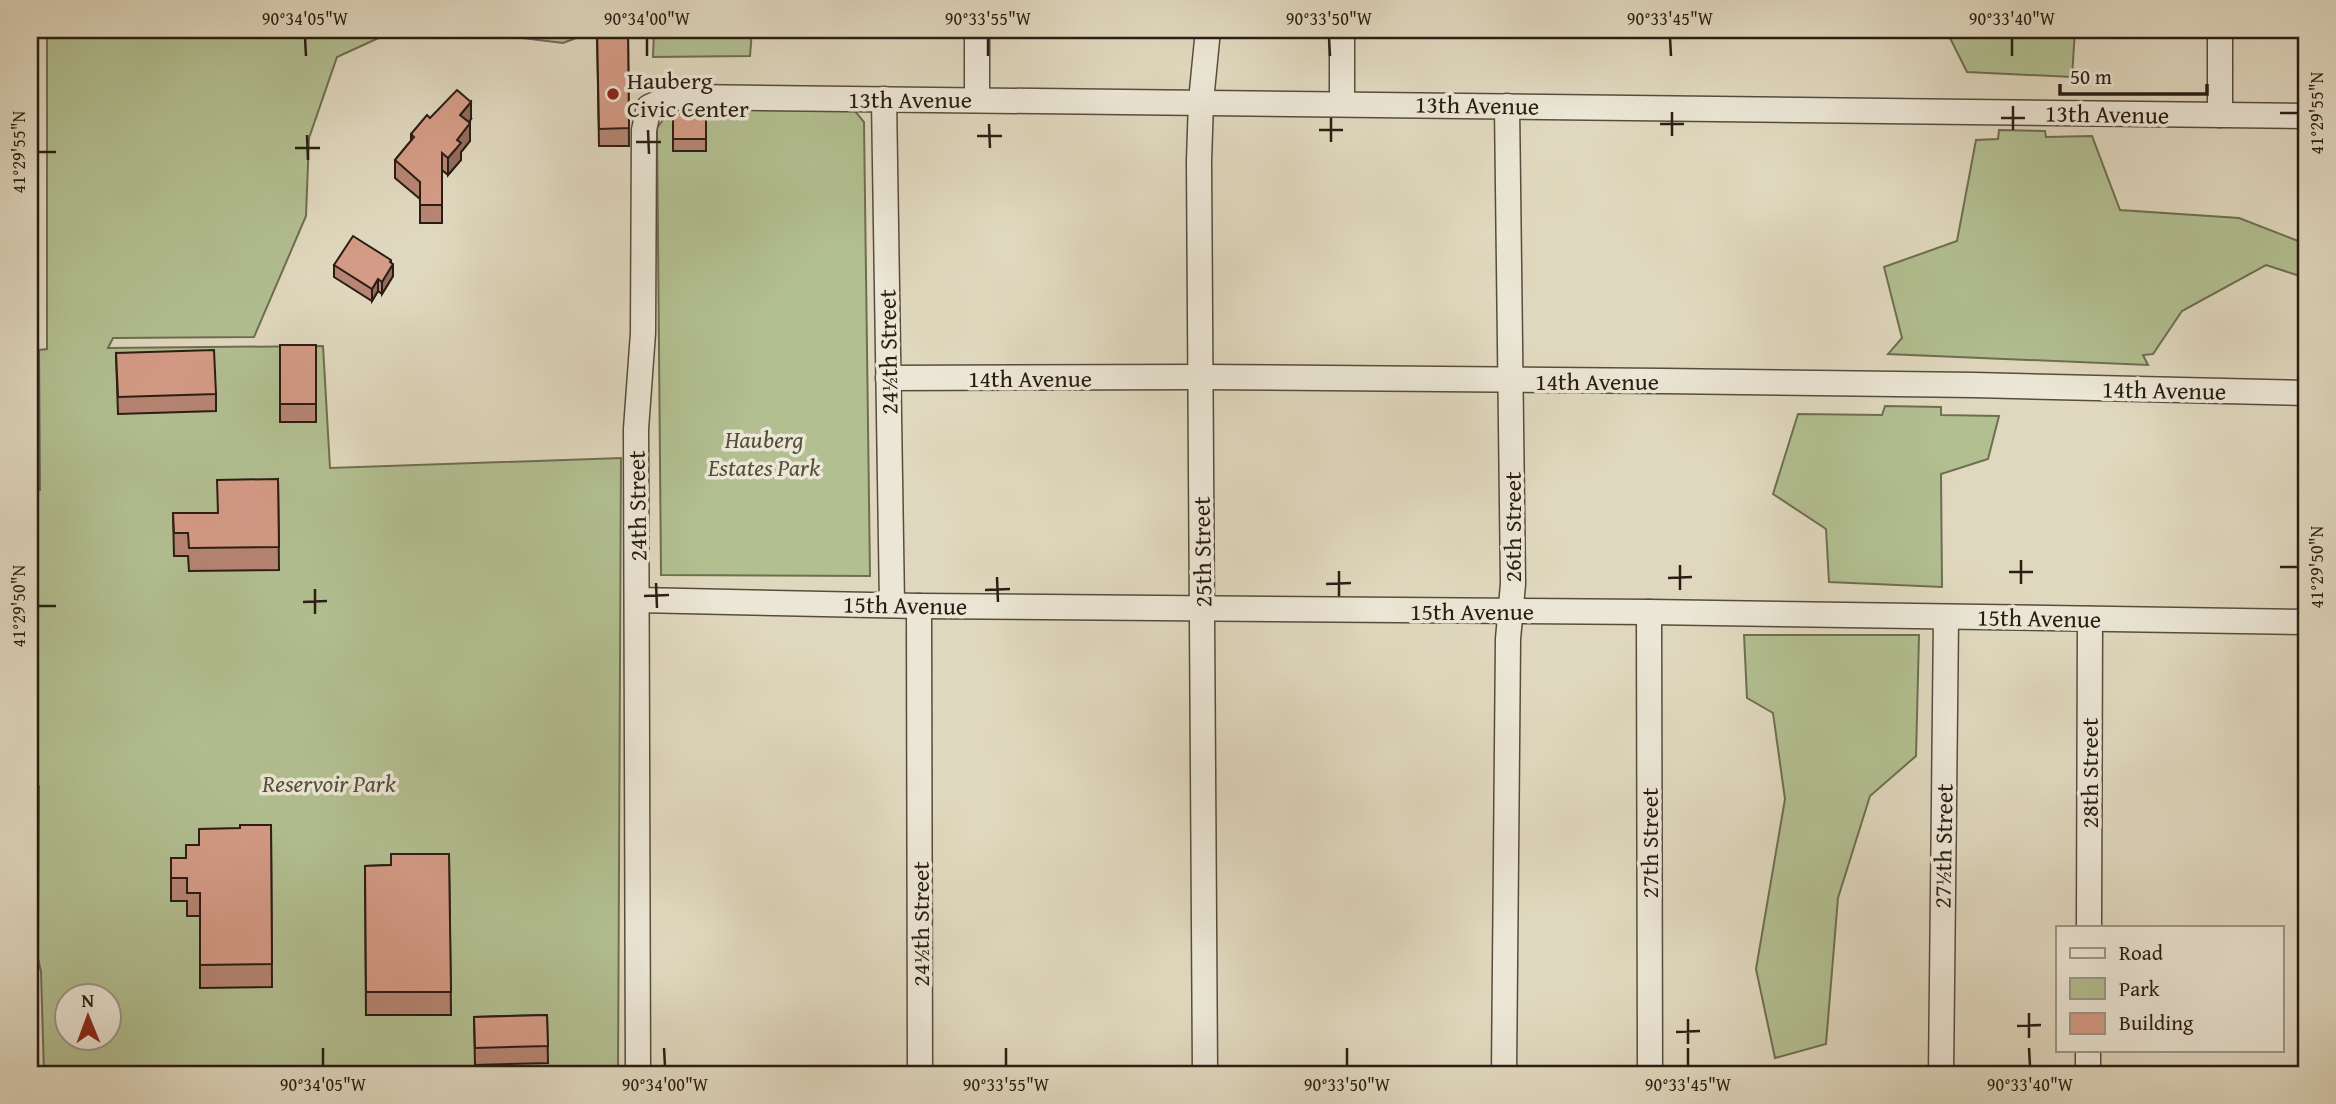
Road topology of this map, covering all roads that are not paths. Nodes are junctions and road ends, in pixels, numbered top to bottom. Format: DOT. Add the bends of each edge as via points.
graph roads {
  1 [pos="977,30"];
  2 [pos="1208,30"];
  3 [pos="1342,30"];
  4 [pos="2220,30"];
  5 [pos="884,99"];
  6 [pos="977,99"];
  7 [pos="1201,102"];
  8 [pos="1342,104"];
  9 [pos="1507,106"];
  10 [pos="649,107"];
  11 [pos="2220,115"];
  12 [pos="2306,116"];
  13 [pos="888,377"];
  14 [pos="1200,377"];
  15 [pos="1511,380"];
  16 [pos="2306,393"];
  17 [pos="638,600"];
  18 [pos="892,605"];
  19 [pos="919,606"];
  20 [pos="1203,609"];
  21 [pos="1510,611"];
  22 [pos="1649,612"];
  23 [pos="1946,618"];
  24 [pos="2090,619"];
  25 [pos="2306,622"];
  26 [pos="2089,926"];
  27 [pos="2088,1052"];
  28 [pos="638,1074"];
  29 [pos="920,1074"];
  30 [pos="1205,1074"];
  31 [pos="1504,1074"];
  32 [pos="1650,1074"];
  33 [pos="1941,1074"];
  34 [pos="2088,1074"];
  1 -- 6 [label="street"];
  2 -- 7 [label="street, 25th Street"];
  3 -- 8 [label="street"];
  4 -- 11 [label="street"];
  5 -- 6 [label="street, 13th Avenue"];
  5 -- 10 [label="street, 13th Avenue" via="687,97 669,98"];
  5 -- 13 [label="street, 24½th Street"];
  6 -- 7 [label="street, 13th Avenue"];
  7 -- 8 [label="street, 13th Avenue"];
  7 -- 14 [label="street, 25th Street"];
  8 -- 9 [label="street, 13th Avenue"];
  9 -- 11 [label="street, 13th Avenue"];
  9 -- 15 [label="street, 26th Street"];
  10 -- 17 [label="street, 24th Street" via="643,143 643,333 636,429"];
  11 -- 12 [label="street, 13th Avenue"];
  13 -- 14 [label="street, 14th Avenue"];
  13 -- 18 [label="street, 24½th Street"];
  14 -- 15 [label="street, 14th Avenue"];
  14 -- 20 [label="street, 25th Street"];
  15 -- 16 [label="street, 14th Avenue"];
  15 -- 21 [label="street, 26th Street"];
  17 -- 18 [label="street, 15th Avenue"];
  17 -- 28 [label="street, 24th Street"];
  18 -- 19 [label="street, 15th Avenue"];
  19 -- 20 [label="street, 15th Avenue"];
  19 -- 29 [label="street, 24½th Street"];
  20 -- 21 [label="street, 15th Avenue"];
  20 -- 30 [label="street, 25th Street"];
  21 -- 22 [label="street, 15th Avenue"];
  21 -- 31 [label="street, 26th Street"];
  22 -- 23 [label="street, 15th Avenue"];
  22 -- 32 [label="street, 27th Street"];
  23 -- 24 [label="street, 15th Avenue"];
  23 -- 33 [label="street, 27½th Street"];
  24 -- 25 [label="street, 15th Avenue"];
  24 -- 26 [label="street, 28th Street"];
  27 -- 34 [label="street"];
}
